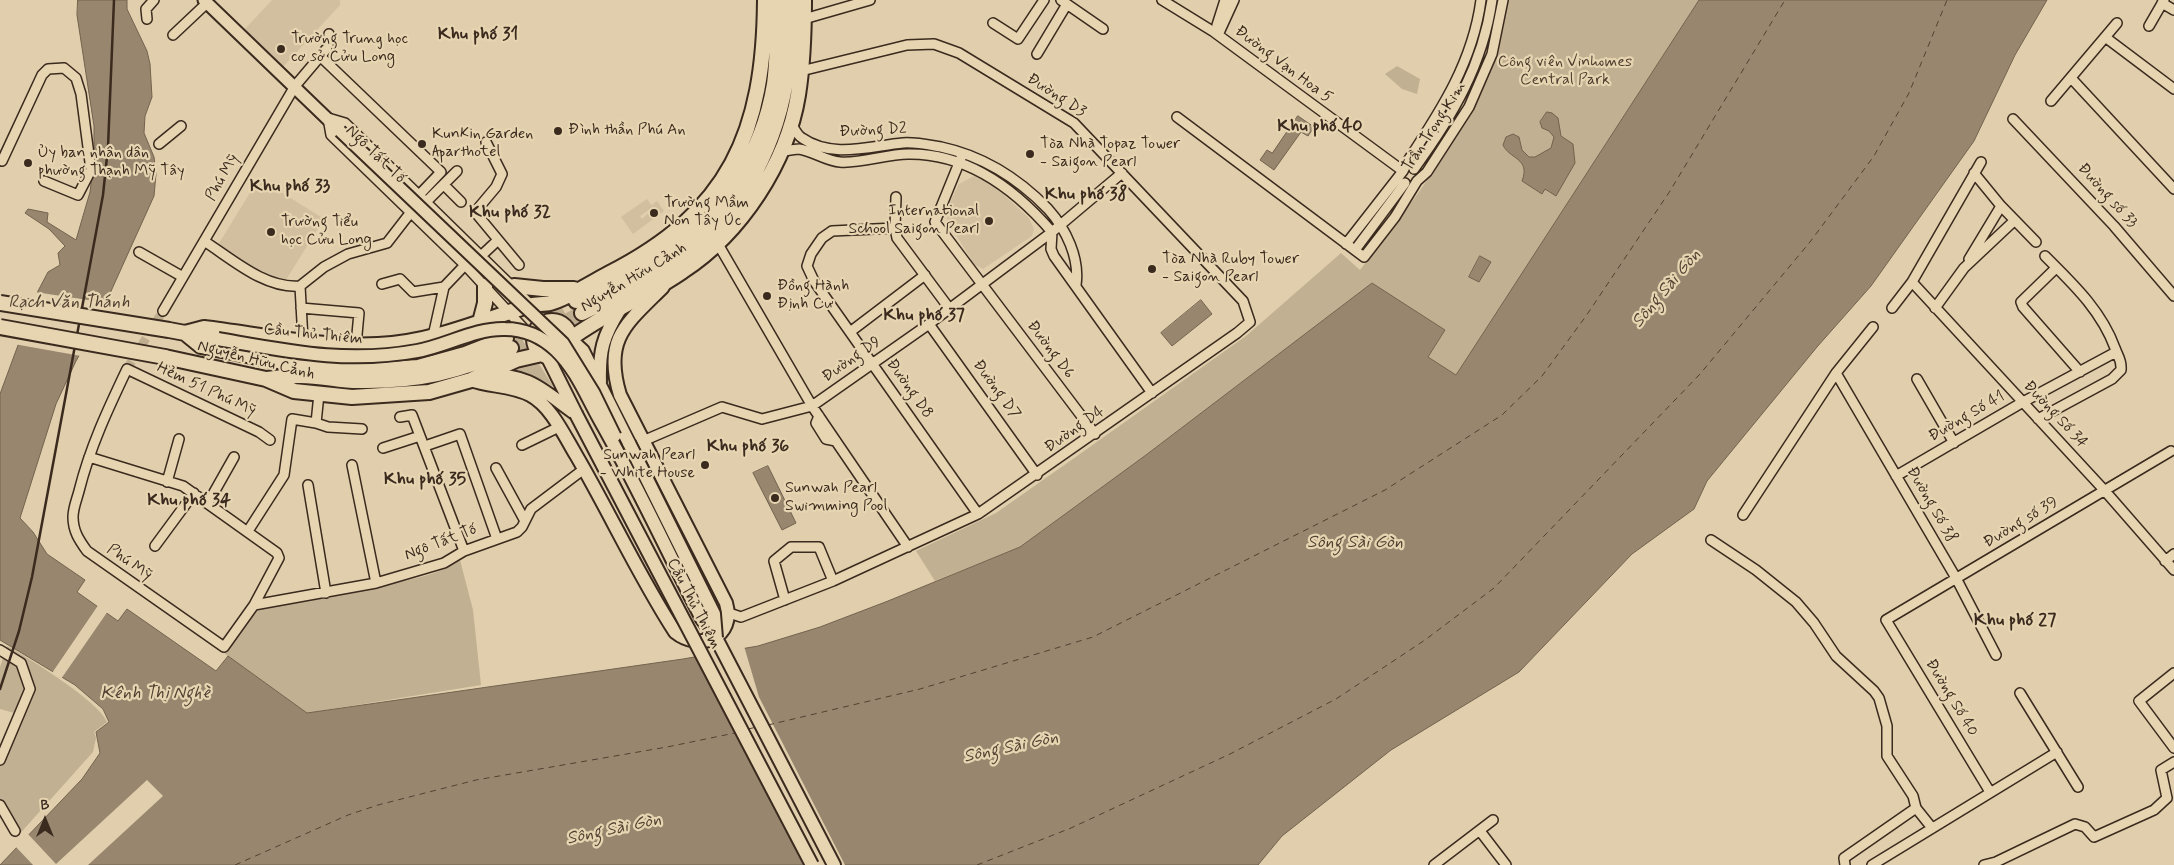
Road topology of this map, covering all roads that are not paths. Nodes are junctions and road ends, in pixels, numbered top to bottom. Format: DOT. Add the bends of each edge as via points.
graph roads {
  1 [pos="154,0"];
  2 [pos="765,0"];
  3 [pos="777,0"];
  4 [pos="791,0"];
  5 [pos="804,0"];
  6 [pos="870,0"];
  7 [pos="1044,0"];
  8 [pos="1162,0"];
  9 [pos="1225,0"];
  10 [pos="1234,0"];
  11 [pos="1481,0"];
  12 [pos="1492,0"];
  13 [pos="1503,0"];
  14 [pos="205,1"];
  15 [pos="1064,2"];
  16 [pos="2163,2"];
  17 [pos="2174,10"];
  18 [pos="147,19"];
  19 [pos="804,19"];
  20 [pos="777,21"];
  21 [pos="993,23"];
  22 [pos="2117,23"];
  23 [pos="2149,26"];
  24 [pos="1103,29"];
  25 [pos="329,34"];
  26 [pos="1216,34"];
  27 [pos="173,35"];
  28 [pos="2105,36"];
  29 [pos="1037,54"];
  30 [pos="321,57"];
  31 [pos="801,71"];
  32 [pos="2071,78"];
  33 [pos="294,86"];
  34 [pos="2174,89"];
  35 [pos="2051,101"];
  36 [pos="1178,117"];
  37 [pos="328,118"];
  38 [pos="2014,119"];
  39 [pos="791,123"];
  40 [pos="181,126"];
  41 [pos="340,132"];
  42 [pos="486,142"];
  43 [pos="159,144"];
  44 [pos="876,147"];
  45 [pos="780,152"];
  46 [pos="963,153"];
  47 [pos="878,156"];
  48 [pos="0,160"];
  49 [pos="959,162"];
  50 [pos="1982,162"];
  51 [pos="1414,169"];
  52 [pos="457,172"];
  53 [pos="1403,172"];
  54 [pos="1122,173"];
  55 [pos="1974,174"];
  56 [pos="44,181"];
  57 [pos="1417,181"];
  58 [pos="1405,183"];
  59 [pos="2172,184"];
  60 [pos="444,185"];
  61 [pos="420,194"];
  62 [pos="896,197"];
  63 [pos="427,201"];
  64 [pos="461,202"];
  65 [pos="2001,206"];
  66 [pos="411,212"];
  67 [pos="2015,220"];
  68 [pos="1061,224"];
  69 [pos="895,228"];
  70 [pos="1052,232"];
  71 [pos="498,240"];
  72 [pos="204,241"];
  73 [pos="2036,242"];
  74 [pos="718,244"];
  75 [pos="1346,244"];
  76 [pos="1355,250"];
  77 [pos="139,252"];
  78 [pos="482,255"];
  79 [pos="2044,256"];
  80 [pos="465,265"];
  81 [pos="519,265"];
  82 [pos="1964,268"];
  83 [pos="2056,268"];
  84 [pos="925,275"];
  85 [pos="183,277"];
  86 [pos="670,280"];
  87 [pos="1912,282"];
  88 [pos="982,283"];
  89 [pos="382,284"];
  90 [pos="1076,285"];
  91 [pos="300,286"];
  92 [pos="484,286"];
  93 [pos="514,286"];
  94 [pos="444,287"];
  95 [pos="2174,296"];
  96 [pos="579,301"];
  97 [pos="0,303"];
  98 [pos="550,303"];
  99 [pos="531,304"];
  100 [pos="301,308"];
  101 [pos="950,308"];
  102 [pos="1892,308"];
  103 [pos="1935,308"];
  104 [pos="620,309"];
  105 [pos="163,311"];
  106 [pos="509,312"];
  107 [pos="480,322"];
  108 [pos="1250,322"];
  109 [pos="929,324"];
  110 [pos="541,327"];
  111 [pos="1873,327"];
  112 [pos="0,328"];
  113 [pos="850,332"];
  114 [pos="185,333"];
  115 [pos="203,336"];
  116 [pos="433,336"];
  117 [pos="570,339"];
  118 [pos="303,340"];
  119 [pos="356,345"];
  120 [pos="2116,352"];
  121 [pos="544,355"];
  122 [pos="873,364"];
  123 [pos="127,369"];
  124 [pos="2080,372"];
  125 [pos="1836,373"];
  126 [pos="476,377"];
  127 [pos="266,379"];
  128 [pos="1917,379"];
  129 [pos="600,387"];
  130 [pos="319,394"];
  131 [pos="1152,394"];
  132 [pos="2023,402"];
  133 [pos="812,406"];
  134 [pos="576,414"];
  135 [pos="400,417"];
  136 [pos="2038,419"];
  137 [pos="316,423"];
  138 [pos="559,427"];
  139 [pos="362,430"];
  140 [pos="1094,434"];
  141 [pos="420,436"];
  142 [pos="179,439"];
  143 [pos="270,440"];
  144 [pos="643,441"];
  145 [pos="1954,442"];
  146 [pos="522,445"];
  147 [pos="425,446"];
  148 [pos="383,448"];
  149 [pos="2171,451"];
  150 [pos="89,457"];
  151 [pos="234,457"];
  152 [pos="621,457"];
  153 [pos="352,465"];
  154 [pos="496,468"];
  155 [pos="584,469"];
  156 [pos="1037,475"];
  157 [pos="1896,476"];
  158 [pos="167,482"];
  159 [pos="308,485"];
  160 [pos="2104,490"];
  161 [pos="194,493"];
  162 [pos="208,504"];
  163 [pos="978,514"];
  164 [pos="1743,515"];
  165 [pos="524,521"];
  166 [pos="248,531"];
  167 [pos="498,540"];
  168 [pos="1711,540"];
  169 [pos="155,546"];
  170 [pos="908,547"];
  171 [pos="464,550"];
  172 [pos="2174,554"];
  173 [pos="2165,561"];
  174 [pos="2174,570"];
  175 [pos="1956,578"];
  176 [pos="833,581"];
  177 [pos="376,583"];
  178 [pos="326,593"];
  179 [pos="785,600"];
  180 [pos="254,605"];
  181 [pos="729,613"];
  182 [pos="1886,620"];
  183 [pos="716,638"];
  184 [pos="0,650"];
  185 [pos="1996,655"];
  186 [pos="2174,673"];
  187 [pos="2020,694"];
  188 [pos="2174,748"];
  189 [pos="2057,752"];
  190 [pos="0,760"];
  191 [pos="2174,762"];
  192 [pos="2078,787"];
  193 [pos="1990,792"];
  194 [pos="0,806"];
  195 [pos="1916,808"];
  196 [pos="1493,820"];
  197 [pos="1932,828"];
  198 [pos="15,831"];
  199 [pos="1480,831"];
  200 [pos="812,865"];
  201 [pos="834,865"];
  202 [pos="1434,865"];
  203 [pos="1506,865"];
  204 [pos="1845,865"];
  205 [pos="1872,865"];
  206 [pos="1984,865"];
  1 -- 18 [label="street" via="146,8"];
  2 -- 20 [label="main road, Nguyễn Hữu Cảnh"];
  3 -- 20 [label="main road"];
  4 -- 20 [label="main road"];
  5 -- 19 [label="main road, Nguyễn Hữu Cảnh"];
  6 -- 19 [label="street"];
  7 -- 21 [label="street" via="1016,43"];
  8 -- 26 [label="street, Đường Vạn Hoa 5"];
  9 -- 26 [label="street"];
  10 -- 26 [label="street"];
  11 -- 53 [label="street, Trần Trọng Kim" via="1474,36 1454,89"];
  12 -- 51 [label="street, Trần Trọng Kim" via="1484,41 1471,78 1453,112"];
  13 -- 57 [label="street, Trần Trọng Kim" via="1492,54 1480,85 1427,172"];
  14 -- 27 [label="street"];
  14 -- 33 [label="street, Ngô Tất Tố"];
  15 -- 24 [label="street"];
  15 -- 29 [label="street"];
  16 -- 17 [label="street"];
  16 -- 23 [label="street"];
  19 -- 20 [label="main road"];
  19 -- 31 [label="main road, Nguyễn Hữu Cảnh"];
  20 -- 96 [label="main road, Nguyễn Hữu Cảnh" via="765,45 761,78 746,135 724,177 700,208 674,233"];
  20 -- 96 [label="main road" via="788,66 779,113 763,158 742,194 712,231 660,273"];
  22 -- 28 [label="street"];
  25 -- 30 [label="street" via="328,47"];
  26 -- 53 [label="street, Đường Vạn Hoa 5"];
  28 -- 32 [label="street"];
  28 -- 34 [label="street"];
  30 -- 33 [label="street, Phú Mỹ"];
  30 -- 61 [label="street" via="441,172"];
  31 -- 39 [label="main road, Nguyễn Hữu Cảnh"];
  31 -- 54 [label="street, Đường D3" via="907,45 934,44 959,53 1074,123"];
  32 -- 35 [label="street"];
  32 -- 59 [label="street"];
  33 -- 37 [label="street, Ngô Tất Tố"];
  33 -- 72 [label="street, Phú Mỹ"];
  36 -- 75 [label="street"];
  37 -- 41 [label="street, Ngô Tất Tố"];
  37 -- 61 [label="street, Ngô Tất Tố" via="345,123"];
  37 -- 66 [label="street, Ngô Tất Tố" via="331,135"];
  38 -- 95 [label="street, Đường số 33"];
  39 -- 44 [label="street, Đường D2" via="801,138 823,147 842,150"];
  39 -- 45 [label="main road, Nguyễn Hữu Cảnh"];
  40 -- 43 [label="street"];
  41 -- 152 [label="street, Cầu Thủ Thiêm, bridge" via="562,343 594,394 620,445"];
  42 -- 71 [label="street" via="502,174 496,187 475,212"];
  44 -- 46 [label="street, Đường D2" via="905,143"];
  44 -- 47 [label="street"];
  45 -- 47 [label="street, Đường D2" via="800,149 840,162"];
  45 -- 74 [label="main road, Nguyễn Hữu Cảnh" via="740,219"];
  46 -- 49 [label="street"];
  46 -- 68 [label="street, Đường D2" via="1019,182"];
  47 -- 49 [label="street, Đường D2" via="909,154"];
  48 -- 56 [label="street" via="42,75 48,68 64,68 76,78 81,94 91,170 78,195"];
  49 -- 70 [label="street, Đường D2" via="1012,191"];
  49 -- 88 [label="street, Đường D6" via="935,222"];
  50 -- 55 [label="street"];
  51 -- 53 [label="street"];
  51 -- 57 [label="street"];
  52 -- 60 [label="street"];
  53 -- 58 [label="street"];
  53 -- 75 [label="street, Trần Trọng Kim"];
  54 -- 68 [label="street, Đường D9"];
  54 -- 108 [label="street, Đường D3" via="1243,301"];
  55 -- 65 [label="street"];
  55 -- 87 [label="street"];
  57 -- 58 [label="street"];
  57 -- 76 [label="street, Trần Trọng Kim" via="1395,217 1364,257"];
  58 -- 76 [label="street, Trần Trọng Kim"];
  60 -- 63 [label="street"];
  60 -- 64 [label="street"];
  61 -- 63 [label="street, Ngô Tất Tố"];
  62 -- 69 [label="street"];
  63 -- 78 [label="street, Ngô Tất Tố"];
  65 -- 67 [label="street"];
  65 -- 82 [label="street"];
  66 -- 80 [label="street, Ngô Tất Tố"];
  66 -- 91 [label="street" via="387,243 348,254"];
  67 -- 73 [label="street"];
  67 -- 82 [label="street"];
  68 -- 70 [label="street, Đường D9"];
  68 -- 90 [label="street" via="1074,254"];
  69 -- 84 [label="street" via="898,238"];
  69 -- 113 [label="street, Đường D8" via="832,231 822,238 808,260 807,266 814,281"];
  70 -- 88 [label="street, Đường D9"];
  70 -- 90 [label="street" via="1051,249"];
  71 -- 78 [label="street"];
  71 -- 81 [label="street"];
  72 -- 85 [label="street, Phú Mỹ"];
  72 -- 91 [label="street" via="271,283"];
  74 -- 86 [label="main road, Nguyễn Hữu Cảnh"];
  74 -- 133 [label="street"];
  75 -- 76 [label="street"];
  77 -- 85 [label="street"];
  78 -- 93 [label="street, Ngô Tất Tố"];
  79 -- 83 [label="street"];
  80 -- 92 [label="street, Ngô Tất Tố"];
  80 -- 94 [label="street"];
  82 -- 103 [label="street"];
  83 -- 120 [label="street" via="2085,296 2109,332"];
  83 -- 124 [label="street" via="2021,302"];
  84 -- 101 [label="street"];
  84 -- 113 [label="street"];
  85 -- 105 [label="street, Phú Mỹ"];
  86 -- 104 [label="main road, Nguyễn Hữu Cảnh"];
  86 -- 144 [label="main road" via="631,319 614,349 620,395"];
  87 -- 102 [label="street"];
  87 -- 103 [label="street, Đường Số 34"];
  88 -- 101 [label="street, Đường D9"];
  88 -- 140 [label="street, Đường D6"];
  89 -- 94 [label="street" via="400,279 413,292"];
  90 -- 131 [label="street"];
  91 -- 100 [label="street"];
  92 -- 106 [label="street, Ngô Tất Tố"];
  92 -- 107 [label="main road" via="485,303"];
  93 -- 96 [label="main road" via="543,290"];
  93 -- 99 [label="street, Ngô Tất Tố"];
  94 -- 116 [label="street"];
  96 -- 98 [label="main road, Nguyễn Hữu Cảnh"];
  97 -- 114 [label="main road, Nguyễn Hữu Cảnh, bridge"];
  98 -- 99 [label="main road, Nguyễn Hữu Cảnh"];
  98 -- 110 [label="main road"];
  99 -- 106 [label="main road, Nguyễn Hữu Cảnh"];
  99 -- 110 [label="street, Ngô Tất Tố"];
  100 -- 118 [label="street"];
  100 -- 119 [label="street" via="359,313"];
  101 -- 109 [label="street, Đường D9"];
  103 -- 132 [label="street, Đường Số 34"];
  104 -- 117 [label="main road, Nguyễn Hữu Cảnh" via="594,321"];
  104 -- 129 [label="main road" via="600,350"];
  106 -- 107 [label="main road, Nguyễn Hữu Cảnh"];
  106 -- 110 [label="street, Ngô Tất Tố"];
  107 -- 116 [label="main road, Nguyễn Hữu Cảnh"];
  108 -- 131 [label="street, Đường D4"];
  109 -- 122 [label="street, Đường D9"];
  109 -- 156 [label="street, Đường D7"];
  110 -- 117 [label="main road" via="563,326"];
  110 -- 121 [label="main road" via="537,350"];
  111 -- 125 [label="street"];
  112 -- 127 [label="main road, Nguyễn Hữu Cảnh, bridge"];
  113 -- 122 [label="street, Đường D8"];
  114 -- 115 [label="main road, Nguyễn Hữu Cảnh"];
  114 -- 118 [label="main road, Nguyễn Hữu Cảnh" via="204,328"];
  114 -- 127 [label="main road" via="201,346 308,367 362,371 418,366 508,343 457,371 430,377 394,381 298,376"];
  115 -- 152 [label="main road, Cầu Thủ Thiêm, bridge" via="308,355 375,358 419,351 489,330 522,331 544,340 564,359"];
  116 -- 119 [label="main road, Nguyễn Hữu Cảnh" via="395,344"];
  117 -- 121 [label="main road" via="564,353"];
  117 -- 129 [label="main road" via="582,351"];
  118 -- 119 [label="main road, Nguyễn Hữu Cảnh"];
  120 -- 124 [label="street, Đường Số 41"];
  120 -- 136 [label="street" via="2122,361 2121,370 2112,379"];
  121 -- 126 [label="main road, Nguyễn Hữu Cảnh" via="516,360"];
  121 -- 134 [label="main road, Cầu Thủ Thiêm"];
  122 -- 133 [label="street, Đường D9"];
  122 -- 163 [label="street, Đường D8"];
  123 -- 143 [label="street, Hẻm 51 Phú Mỹ"];
  123 -- 150 [label="street, Phú Mỹ" via="95,435"];
  124 -- 132 [label="street, Đường Số 41"];
  125 -- 157 [label="street, Đường Số 38"];
  125 -- 164 [label="street"];
  126 -- 130 [label="main road, Nguyễn Hữu Cảnh" via="429,392 402,395 352,397"];
  126 -- 134 [label="main road" via="499,374 526,379"];
  126 -- 138 [label="main road" via="485,385 516,389 530,395 539,401"];
  127 -- 130 [label="main road, Nguyễn Hữu Cảnh" via="294,391"];
  128 -- 145 [label="street"];
  129 -- 183 [label="main road, bridge" via="714,614"];
  130 -- 137 [label="street"];
  131 -- 140 [label="street, Đường D4"];
  132 -- 136 [label="street, Đường Số 34"];
  132 -- 145 [label="street, Đường Số 41"];
  133 -- 144 [label="street, Đường D9" via="762,419 722,407"];
  133 -- 170 [label="street"];
  134 -- 200 [label="main road, Cầu Thủ Thiêm, bridge"];
  135 -- 141 [label="street" via="412,415"];
  136 -- 160 [label="street, Đường Số 34"];
  137 -- 139 [label="street"];
  137 -- 166 [label="street" via="292,419 284,475"];
  138 -- 146 [label="street"];
  138 -- 155 [label="main road"];
  140 -- 156 [label="street, Đường D4"];
  141 -- 147 [label="street"];
  141 -- 148 [label="street"];
  142 -- 158 [label="street"];
  144 -- 181 [label="main road"];
  145 -- 157 [label="street, Đường Số 41"];
  147 -- 167 [label="street" via="460,434"];
  147 -- 171 [label="street"];
  149 -- 160 [label="street, Đường số 39"];
  150 -- 158 [label="street"];
  150 -- 180 [label="street, Phú Mỹ" via="73,516 76,535 87,551 224,647"];
  151 -- 162 [label="street"];
  152 -- 183 [label="main road, Cầu Thủ Thiêm, bridge" via="702,620"];
  153 -- 177 [label="street"];
  154 -- 165 [label="street"];
  155 -- 165 [label="street, Ngô Tất Tố" via="531,509"];
  155 -- 181 [label="main road" via="674,632 694,641 715,638 725,628"];
  156 -- 163 [label="street, Đường D4"];
  157 -- 175 [label="street, Đường Số 38"];
  158 -- 161 [label="street"];
  159 -- 178 [label="street"];
  160 -- 173 [label="street, Đường Số 34"];
  160 -- 175 [label="street, Đường số 39"];
  161 -- 162 [label="street"];
  161 -- 169 [label="street"];
  162 -- 166 [label="street"];
  163 -- 170 [label="street, Đường D4"];
  165 -- 167 [label="street, Ngô Tất Tố" via="517,532"];
  166 -- 180 [label="street, Phú Mỹ" via="279,558"];
  167 -- 171 [label="street, Ngô Tất Tố"];
  168 -- 195 [label="street" via="1796,602 1836,656 1874,691 1887,726 1887,756 1913,796"];
  170 -- 176 [label="street, Đường D4"];
  171 -- 177 [label="street, Ngô Tất Tố" via="444,563"];
  172 -- 173 [label="street"];
  173 -- 174 [label="street, Đường Số 34"];
  175 -- 182 [label="street, Đường số 39"];
  175 -- 185 [label="street, Đường Số 38"];
  176 -- 179 [label="street, Đường D4"];
  176 -- 179 [label="street" via="819,547 791,548 774,561"];
  177 -- 178 [label="street, Ngô Tất Tố"];
  178 -- 180 [label="street, Ngô Tất Tố"];
  179 -- 181 [label="street, Đường D4" via="741,618"];
  182 -- 193 [label="street, Đường Số 40"];
  183 -- 201 [label="main road, Cầu Thủ Thiêm"];
  184 -- 190 [label="street" via="21,663 30,689"];
  186 -- 188 [label="street" via="2139,701"];
  187 -- 189 [label="street"];
  189 -- 192 [label="street"];
  189 -- 193 [label="street"];
  191 -- 206 [label="street" via="2161,770 2167,798 2154,810 2094,838 2085,827 2075,824"];
  193 -- 197 [label="street"];
  194 -- 198 [label="street"];
  195 -- 197 [label="street"];
  195 -- 204 [label="street" via="1844,858"];
  196 -- 199 [label="street"];
  197 -- 205 [label="street"];
  199 -- 202 [label="street"];
  199 -- 203 [label="street"];
}
